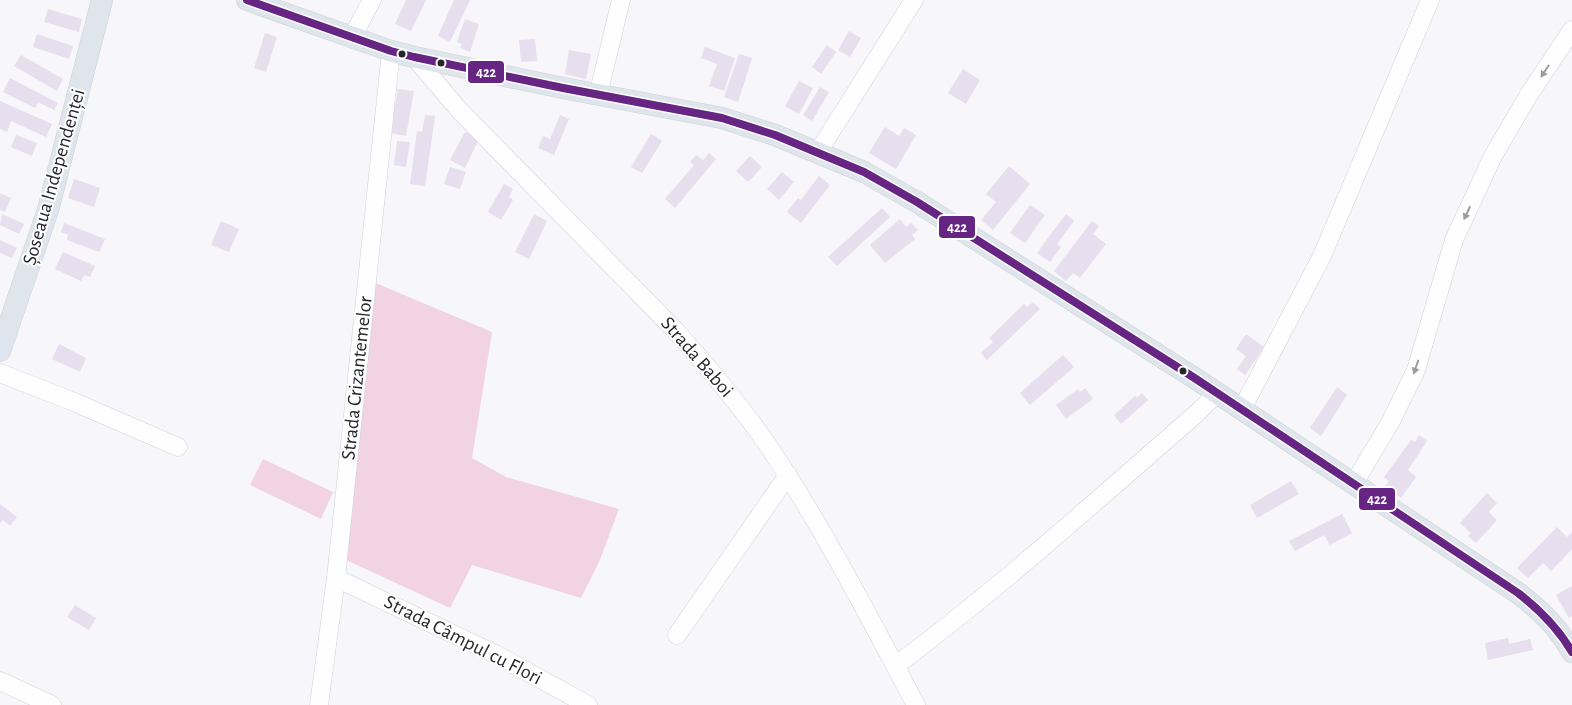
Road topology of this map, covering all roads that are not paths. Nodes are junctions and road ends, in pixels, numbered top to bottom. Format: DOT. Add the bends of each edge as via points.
graph roads {
  1 [pos="102,0"];
  2 [pos="247,0"];
  3 [pos="372,0"];
  4 [pos="621,0"];
  5 [pos="914,0"];
  6 [pos="1430,0"];
  7 [pos="1572,30"];
  8 [pos="352,37"];
  9 [pos="391,51"];
  10 [pos="414,57"];
  11 [pos="598,94"];
  12 [pos="818,152"];
  13 [pos="0,351"];
  14 [pos="0,373"];
  15 [pos="1217,393"];
  16 [pos="1242,409"];
  17 [pos="178,447"];
  18 [pos="788,475"];
  19 [pos="1353,485"];
  20 [pos="336,578"];
  21 [pos="677,635"];
  22 [pos="1572,652"];
  23 [pos="895,666"];
  24 [pos="0,681"];
  25 [pos="52,705"];
  26 [pos="319,705"];
  27 [pos="588,705"];
  28 [pos="916,705"];
  1 -- 13 [label="main road, Șoseaua Independenței" via="48,210"];
  2 -- 8 [label="main road"];
  3 -- 8 [label="street"];
  4 -- 11 [label="street"];
  5 -- 12 [label="street"];
  6 -- 16 [label="street" via="1322,256"];
  7 -- 19 [label="street, one-way" via="1493,156 1454,240 1416,370 1391,421"];
  8 -- 9 [label="main road"];
  9 -- 10 [label="main road"];
  9 -- 20 [label="street, Strada Crizantemelor"];
  10 -- 11 [label="main road"];
  10 -- 18 [label="street, Strada Baboi" via="460,111 706,365"];
  11 -- 12 [label="main road" via="722,118"];
  12 -- 15 [label="main road" via="864,172 917,202"];
  14 -- 17 [label="street"];
  15 -- 16 [label="main road"];
  15 -- 23 [label="street" via="1019,568"];
  16 -- 19 [label="main road"];
  18 -- 21 [label="street"];
  18 -- 23 [label="street, Strada Baboi"];
  19 -- 22 [label="main road" via="1535,606 1564,637"];
  20 -- 26 [label="street, Strada Crizantemelor"];
  20 -- 27 [label="street, Strada Câmpul cu Flori" via="495,654"];
  23 -- 28 [label="street, Strada Baboi"];
  24 -- 25 [label="street"];
}
